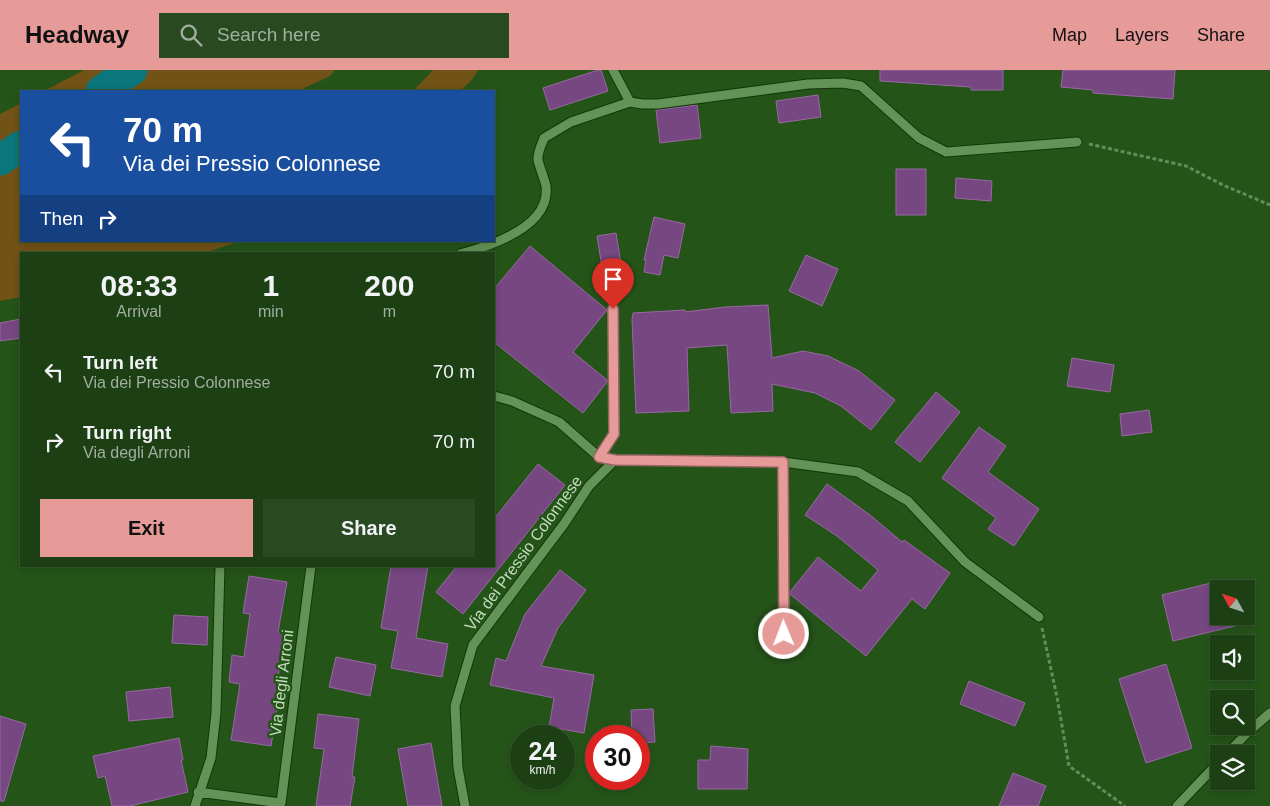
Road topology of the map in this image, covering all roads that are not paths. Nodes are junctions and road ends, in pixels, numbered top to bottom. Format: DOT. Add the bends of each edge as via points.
graph roads {
  1 [pos="612,70"];
  2 [pos="630,102"];
  3 [pos="1076,142"];
  4 [pos="467,252"];
  5 [pos="613,309"];
  6 [pos="495,396"];
  7 [pos="599,457"];
  8 [pos="615,460"];
  9 [pos="783,462"];
  10 [pos="220,567"];
  11 [pos="311,567"];
  12 [pos="1039,617"];
  13 [pos="784,634"];
  14 [pos="1270,713"];
  15 [pos="1236,745"];
  16 [pos="1210,771"];
  17 [pos="198,792"];
  18 [pos="281,805"];
  19 [pos="194,806"];
  20 [pos="465,806"];
  21 [pos="1177,806"];
  1 -- 2 [label="street"];
  2 -- 3 [label="street" via="658,104 808,84 843,83 861,86 919,138 946,152"];
  2 -- 4 [label="street" via="571,122 544,138 538,158 546,187 543,207 533,220 513,234"];
  5 -- 7 [label="street" via="614,434"];
  6 -- 7 [label="street" via="512,400 559,422"];
  7 -- 8 [label="street"];
  8 -- 9 [label="street"];
  8 -- 20 [label="street, Via dei Pressio Colonnese" via="589,486 473,645 455,706 458,768"];
  9 -- 12 [label="street" via="858,472 908,501 965,562"];
  9 -- 13 [label="street"];
  10 -- 17 [label="street" via="216,713 211,758"];
  11 -- 18 [label="street, Via degli Arroni"];
  14 -- 15 [label="street"];
  16 -- 21 [label="street"];
  17 -- 18 [label="street, Via degli Arroni"];
  17 -- 19 [label="street"];
}
